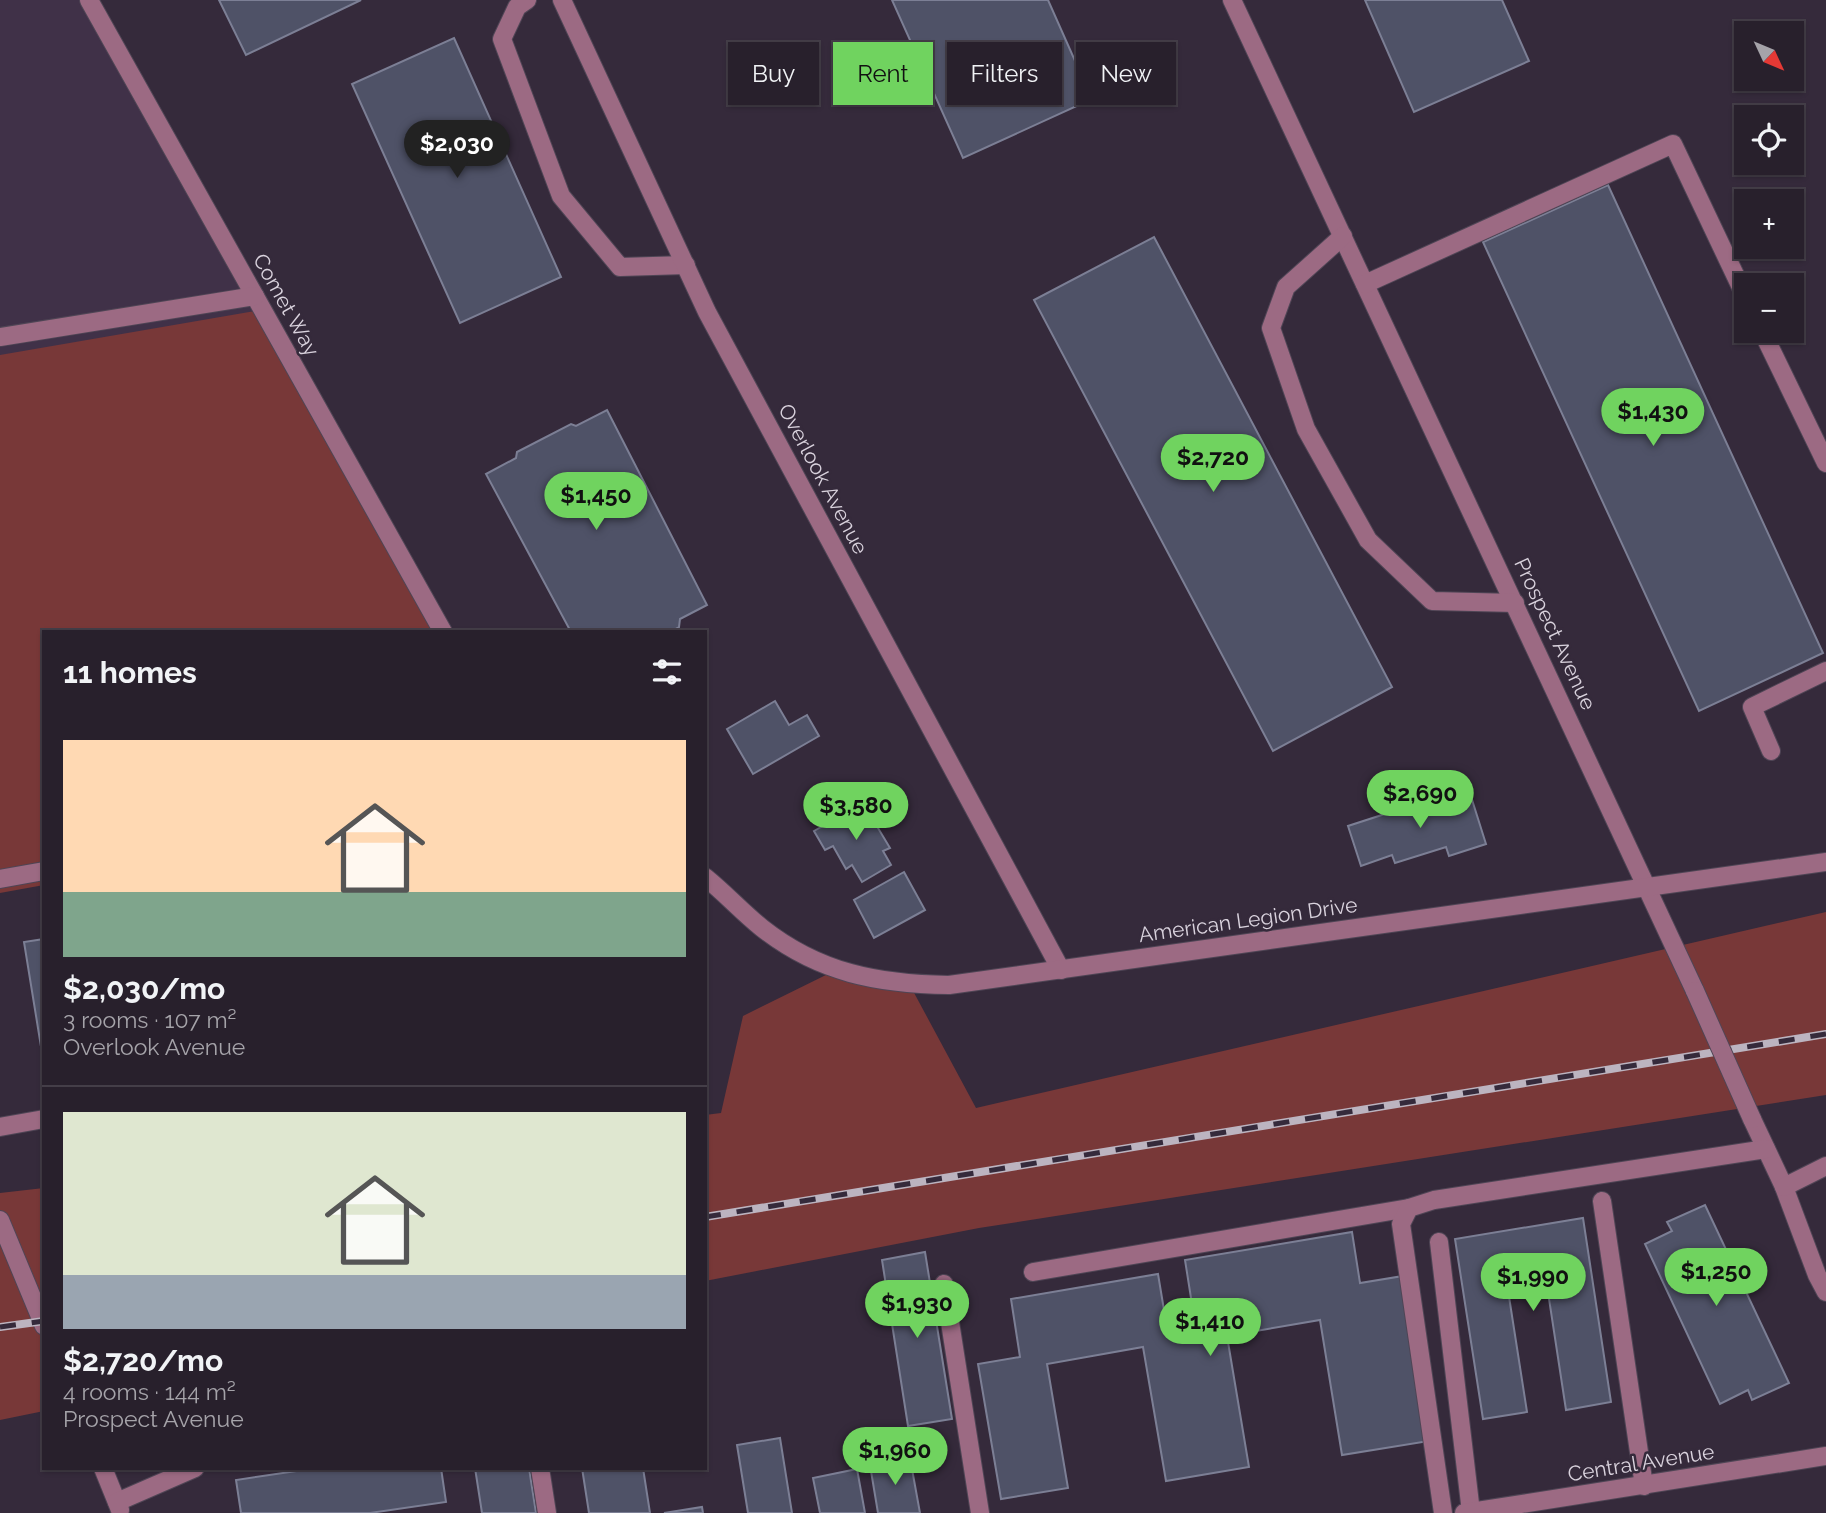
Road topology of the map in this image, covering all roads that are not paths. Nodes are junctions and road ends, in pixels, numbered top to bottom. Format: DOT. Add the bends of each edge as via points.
graph roads {
  1 [pos="89,0"];
  2 [pos="527,0"];
  3 [pos="562,0"];
  4 [pos="1232,0"];
  5 [pos="1343,236"];
  6 [pos="686,265"];
  7 [pos="1734,273"];
  8 [pos="1365,284"];
  9 [pos="255,296"];
  10 [pos="0,337"];
  11 [pos="1768,343"];
  12 [pos="1826,463"];
  13 [pos="1515,603"];
  14 [pos="442,630"];
  15 [pos="1826,671"];
  16 [pos="1771,751"];
  17 [pos="1826,862"];
  18 [pos="42,871"];
  19 [pos="0,879"];
  20 [pos="707,879"];
  21 [pos="1648,887"];
  22 [pos="1061,970"];
  23 [pos="42,1119"];
  24 [pos="0,1127"];
  25 [pos="1766,1149"];
  26 [pos="1826,1166"];
  27 [pos="1784,1186"];
  28 [pos="1602,1201"];
  29 [pos="1409,1208"];
  30 [pos="0,1220"];
  31 [pos="1439,1242"];
  32 [pos="1033,1272"];
  33 [pos="944,1284"];
  34 [pos="1826,1292"];
  35 [pos="42,1320"];
  36 [pos="1826,1456"];
  37 [pos="104,1470"];
  38 [pos="191,1470"];
  39 [pos="540,1470"];
  40 [pos="1644,1486"];
  41 [pos="119,1507"];
  42 [pos="1467,1512"];
  43 [pos="547,1513"];
  44 [pos="980,1513"];
  45 [pos="1443,1513"];
  1 -- 9 [label="street, Comet Way"];
  2 -- 6 [label="street" via="517,7 502,39 561,196 620,267"];
  3 -- 6 [label="street, Overlook Avenue"];
  4 -- 5 [label="street, Prospect Avenue"];
  5 -- 8 [label="street, Prospect Avenue"];
  5 -- 13 [label="street" via="1286,287 1271,328 1306,429 1368,540 1432,601"];
  6 -- 22 [label="street, Overlook Avenue" via="707,312"];
  7 -- 8 [label="street" via="1673,144"];
  8 -- 13 [label="street, Prospect Avenue"];
  9 -- 10 [label="street"];
  9 -- 14 [label="street, Comet Way"];
  11 -- 12 [label="street"];
  13 -- 21 [label="street, Prospect Avenue"];
  15 -- 16 [label="street" via="1752,707"];
  17 -- 21 [label="street, American Legion Drive"];
  18 -- 19 [label="street"];
  20 -- 22 [label="street, American Legion Drive" via="762,928 804,956 852,975 902,985 949,985"];
  21 -- 22 [label="street, American Legion Drive"];
  21 -- 25 [label="street, Prospect Avenue, bridge"];
  23 -- 24 [label="street"];
  25 -- 27 [label="street, Prospect Avenue"];
  25 -- 29 [label="street" via="1434,1200"];
  26 -- 27 [label="street"];
  27 -- 34 [label="street, Prospect Avenue"];
  28 -- 40 [label="street"];
  29 -- 32 [label="street"];
  29 -- 45 [label="street" via="1401,1224"];
  30 -- 35 [label="street"];
  31 -- 42 [label="street"];
  33 -- 44 [label="street"];
  36 -- 40 [label="street, Central Avenue"];
  37 -- 41 [label="street"];
  38 -- 41 [label="street"];
  39 -- 43 [label="street"];
  40 -- 42 [label="street, Central Avenue"];
}
